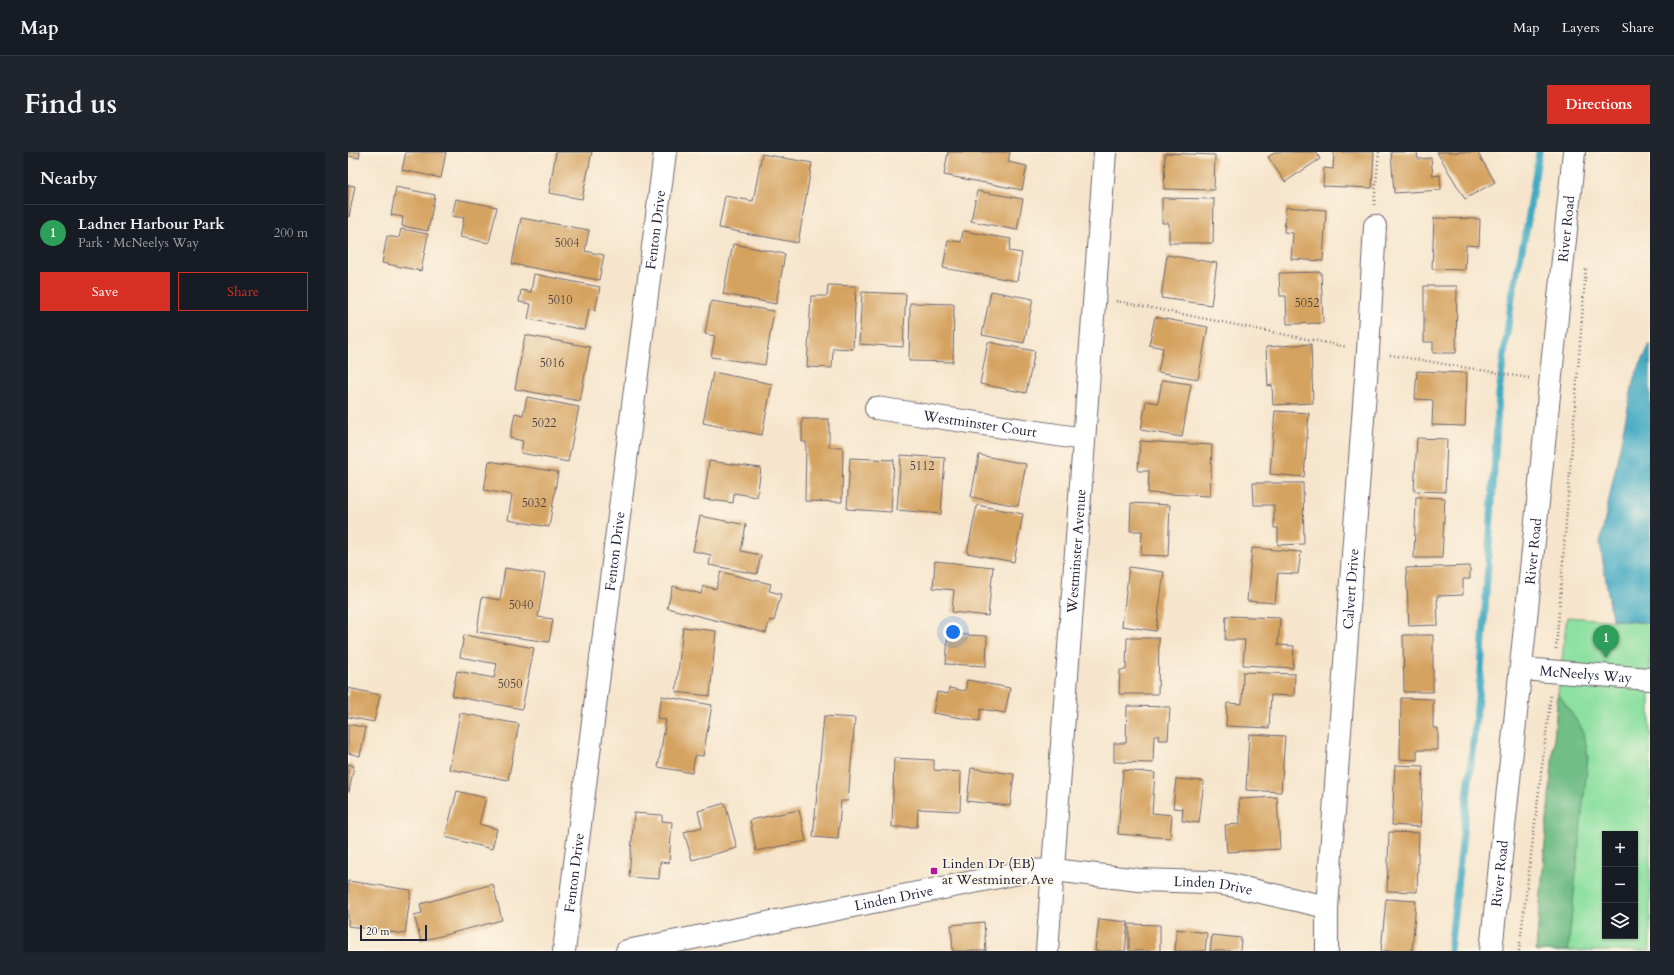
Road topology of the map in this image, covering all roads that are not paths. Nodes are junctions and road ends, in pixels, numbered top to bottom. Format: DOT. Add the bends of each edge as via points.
graph roads {
  1 [pos="665,152"];
  2 [pos="1105,152"];
  3 [pos="1574,152"];
  4 [pos="1375,226"];
  5 [pos="876,408"];
  6 [pos="1084,439"];
  7 [pos="1522,669"];
  8 [pos="1650,679"];
  9 [pos="1054,870"];
  10 [pos="1327,907"];
  11 [pos="564,951"];
  12 [pos="627,951"];
  13 [pos="1047,951"];
  14 [pos="1327,951"];
  15 [pos="1491,951"];
  1 -- 11 [label="street, Fenton Drive"];
  2 -- 6 [label="street, Westminster Avenue"];
  3 -- 7 [label="street, River Road"];
  4 -- 10 [label="street, Calvert Drive"];
  5 -- 6 [label="street, Westminster Court"];
  6 -- 9 [label="street, Westminster Avenue"];
  7 -- 8 [label="street, McNeelys Way"];
  7 -- 15 [label="street, River Road"];
  9 -- 10 [label="street, Linden Drive" via="1132,880 1209,882"];
  9 -- 12 [label="street, Linden Drive" via="1028,871"];
  9 -- 13 [label="street, Westminster Avenue"];
  10 -- 14 [label="street, Calvert Drive"];
}
